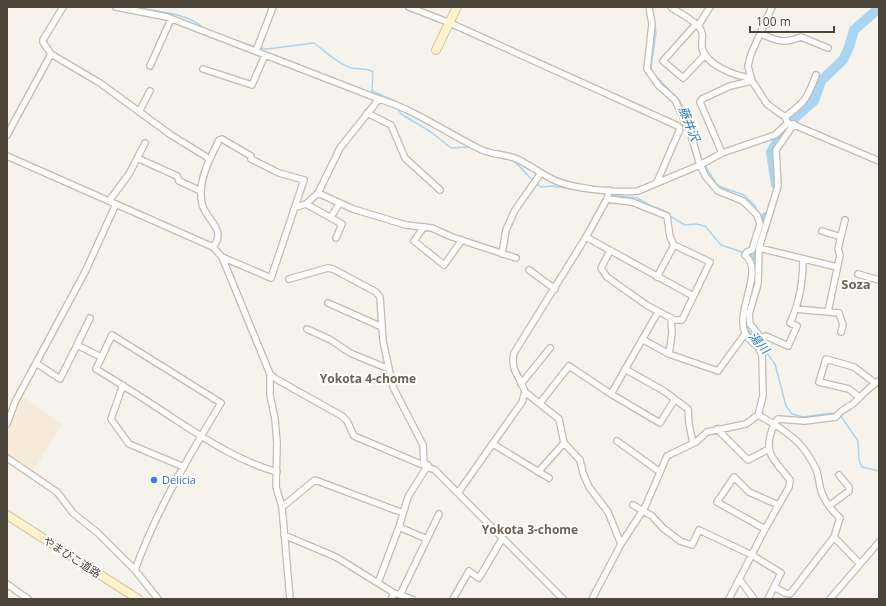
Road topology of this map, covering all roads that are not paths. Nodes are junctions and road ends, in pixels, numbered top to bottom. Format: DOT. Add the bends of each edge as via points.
graph roads {
  1 [pos="63,7"];
  2 [pos="116,7"];
  3 [pos="273,7"];
  4 [pos="409,7"];
  5 [pos="457,7"];
  6 [pos="648,7"];
  7 [pos="672,7"];
  8 [pos="710,7"];
  9 [pos="772,7"];
  10 [pos="171,19"];
  11 [pos="450,23"];
  12 [pos="697,25"];
  13 [pos="760,34"];
  14 [pos="828,48"];
  15 [pos="436,50"];
  16 [pos="256,51"];
  17 [pos="51,54"];
  18 [pos="265,55"];
  19 [pos="705,55"];
  20 [pos="150,66"];
  21 [pos="203,69"];
  22 [pos="816,75"];
  23 [pos="751,79"];
  24 [pos="150,91"];
  25 [pos="379,99"];
  26 [pos="139,112"];
  27 [pos="367,113"];
  28 [pos="786,120"];
  29 [pos="794,124"];
  30 [pos="7,135"];
  31 [pos="144,143"];
  32 [pos="722,153"];
  33 [pos="7,156"];
  34 [pos="138,158"];
  35 [pos="210,159"];
  36 [pos="879,161"];
  37 [pos="700,165"];
  38 [pos="541,174"];
  39 [pos="657,182"];
  40 [pos="440,190"];
  41 [pos="609,190"];
  42 [pos="201,191"];
  43 [pos="318,193"];
  44 [pos="607,199"];
  45 [pos="109,201"];
  46 [pos="116,204"];
  47 [pos="306,204"];
  48 [pos="339,204"];
  49 [pos="296,207"];
  50 [pos="331,217"];
  51 [pos="845,220"];
  52 [pos="424,227"];
  53 [pos="822,231"];
  54 [pos="586,237"];
  55 [pos="841,237"];
  56 [pos="336,238"];
  57 [pos="462,240"];
  58 [pos="674,245"];
  59 [pos="213,247"];
  60 [pos="759,248"];
  61 [pos="610,251"];
  62 [pos="502,254"];
  63 [pos="222,257"];
  64 [pos="516,258"];
  65 [pos="803,259"];
  66 [pos="837,267"];
  67 [pos="529,270"];
  68 [pos="858,274"];
  69 [pos="657,277"];
  70 [pos="288,279"];
  71 [pos="879,280"];
  72 [pos="555,289"];
  73 [pos="693,296"];
  74 [pos="328,304"];
  75 [pos="796,309"];
  76 [pos="658,312"];
  77 [pos="828,312"];
  78 [pos="90,318"];
  79 [pos="671,318"];
  80 [pos="382,327"];
  81 [pos="307,329"];
  82 [pos="841,332"];
  83 [pos="745,334"];
  84 [pos="758,338"];
  85 [pos="642,339"];
  86 [pos="77,345"];
  87 [pos="758,346"];
  88 [pos="550,348"];
  89 [pos="669,354"];
  90 [pos="102,357"];
  91 [pos="36,363"];
  92 [pos="625,368"];
  93 [pos="389,369"];
  94 [pos="270,374"];
  95 [pos="877,382"];
  96 [pos="521,384"];
  97 [pos="123,385"];
  98 [pos="525,392"];
  99 [pos="610,394"];
  100 [pos="859,397"];
  101 [pos="675,399"];
  102 [pos="540,403"];
  103 [pos="758,415"];
  104 [pos="7,424"];
  105 [pos="774,424"];
  106 [pos="718,429"];
  107 [pos="201,436"];
  108 [pos="617,441"];
  109 [pos="564,443"];
  110 [pos="693,443"];
  111 [pos="493,444"];
  112 [pos="768,449"];
  113 [pos="7,458"];
  114 [pos="426,465"];
  115 [pos="184,467"];
  116 [pos="277,472"];
  117 [pos="538,472"];
  118 [pos="660,472"];
  119 [pos="839,475"];
  120 [pos="549,478"];
  121 [pos="458,493"];
  122 [pos="633,505"];
  123 [pos="778,505"];
  124 [pos="829,506"];
  125 [pos="282,507"];
  126 [pos="643,510"];
  127 [pos="403,513"];
  128 [pos="439,514"];
  129 [pos="7,515"];
  130 [pos="399,527"];
  131 [pos="765,529"];
  132 [pos="284,535"];
  133 [pos="834,537"];
  134 [pos="427,539"];
  135 [pos="502,539"];
  136 [pos="879,542"];
  137 [pos="621,544"];
  138 [pos="752,555"];
  139 [pos="860,564"];
  140 [pos="135,570"];
  141 [pos="740,580"];
  142 [pos="378,583"];
  143 [pos="7,584"];
  144 [pos="774,587"];
  145 [pos="397,594"];
  146 [pos="28,599"];
  147 [pos="138,599"];
  148 [pos="158,599"];
  149 [pos="290,599"];
  150 [pos="391,599"];
  151 [pos="412,599"];
  152 [pos="453,599"];
  153 [pos="563,599"];
  154 [pos="592,599"];
  155 [pos="729,599"];
  156 [pos="754,599"];
  157 [pos="768,599"];
  158 [pos="830,599"];
  1 -- 17 [label="street" via="43,40"];
  2 -- 10 [label="street"];
  3 -- 16 [label="street"];
  4 -- 11 [label="street"];
  5 -- 11 [label="street"];
  6 -- 37 [label="street" via="652,24 647,69 659,86 675,100 690,132"];
  7 -- 12 [label="street"];
  8 -- 12 [label="street"];
  9 -- 13 [label="street"];
  10 -- 16 [label="street"];
  10 -- 20 [label="street"];
  11 -- 15 [label="street"];
  11 -- 39 [label="street" via="678,126 680,129"];
  12 -- 19 [label="street" via="703,33 702,47"];
  12 -- 19 [label="street" via="663,61 683,78"];
  13 -- 14 [label="street" via="780,42 801,37"];
  13 -- 23 [label="street" via="748,66"];
  16 -- 18 [label="street"];
  17 -- 26 [label="street" via="100,83"];
  17 -- 30 [label="street"];
  18 -- 21 [label="street" via="252,85"];
  18 -- 25 [label="street"];
  19 -- 23 [label="street" via="722,68"];
  22 -- 28 [label="street" via="805,100"];
  23 -- 28 [label="street" via="767,104"];
  23 -- 32 [label="street" via="730,86 700,102"];
  24 -- 26 [label="street"];
  25 -- 27 [label="street"];
  25 -- 38 [label="street" via="402,107 483,150 518,160"];
  26 -- 35 [label="street"];
  27 -- 40 [label="street" via="391,125 405,158"];
  27 -- 43 [label="street" via="340,148"];
  28 -- 29 [label="street"];
  28 -- 32 [label="street" via="774,134"];
  29 -- 36 [label="street"];
  29 -- 60 [label="street" via="776,150 778,186"];
  31 -- 34 [label="street"];
  32 -- 37 [label="street"];
  33 -- 45 [label="street"];
  34 -- 42 [label="street" via="177,176 179,181"];
  34 -- 45 [label="street"];
  35 -- 42 [label="street" via="203,175"];
  35 -- 49 [label="street" via="219,140 222,139 251,156 251,159 279,173 304,180"];
  37 -- 39 [label="street"];
  37 -- 83 [label="street" via="718,191 748,204 759,220 752,250 745,255 751,262 752,274 742,318"];
  38 -- 41 [label="street" via="570,186"];
  38 -- 62 [label="street" via="515,210 506,230"];
  39 -- 41 [label="street" via="638,191"];
  41 -- 44 [label="street"];
  42 -- 59 [label="street" via="204,209 216,224 218,237"];
  43 -- 47 [label="street"];
  43 -- 48 [label="street"];
  44 -- 54 [label="street"];
  44 -- 58 [label="street" via="632,202 667,216 670,237"];
  45 -- 46 [label="street"];
  46 -- 59 [label="street"];
  46 -- 91 [label="street" via="85,272"];
  47 -- 49 [label="street"];
  47 -- 50 [label="street"];
  48 -- 50 [label="street"];
  48 -- 52 [label="street" via="406,225"];
  49 -- 63 [label="street" via="271,278"];
  50 -- 56 [label="street" via="342,224"];
  51 -- 55 [label="street"];
  52 -- 57 [label="street" via="443,231"];
  52 -- 57 [label="street" via="414,240 444,265"];
  53 -- 55 [label="street"];
  54 -- 61 [label="street"];
  54 -- 72 [label="street"];
  55 -- 66 [label="street"];
  57 -- 62 [label="street"];
  58 -- 69 [label="street"];
  58 -- 73 [label="street" via="710,262"];
  59 -- 63 [label="street"];
  60 -- 65 [label="street"];
  60 -- 84 [label="street" via="758,284 749,314 750,324"];
  61 -- 69 [label="street"];
  61 -- 76 [label="street" via="601,268 607,277"];
  62 -- 64 [label="street"];
  63 -- 94 [label="street"];
  65 -- 66 [label="street"];
  65 -- 75 [label="street" via="803,283"];
  66 -- 77 [label="street"];
  67 -- 72 [label="street"];
  68 -- 71 [label="street"];
  69 -- 73 [label="street"];
  70 -- 80 [label="street" via="328,268 334,269 376,292 380,297"];
  72 -- 96 [label="street" via="514,353 513,369"];
  73 -- 79 [label="street" via="682,320"];
  74 -- 80 [label="street"];
  75 -- 77 [label="street"];
  75 -- 84 [label="street" via="790,323 797,326 788,346 766,336"];
  76 -- 79 [label="street"];
  76 -- 85 [label="street"];
  77 -- 82 [label="street" via="839,313 843,325"];
  78 -- 86 [label="street"];
  79 -- 89 [label="street"];
  80 -- 93 [label="street"];
  81 -- 93 [label="street" via="331,340 350,353"];
  83 -- 87 [label="street"];
  83 -- 89 [label="street" via="718,371"];
  84 -- 87 [label="street"];
  85 -- 89 [label="street"];
  85 -- 92 [label="street"];
  86 -- 90 [label="street"];
  86 -- 91 [label="street" via="60,378"];
  87 -- 103 [label="street" via="762,356 763,396"];
  88 -- 96 [label="street"];
  90 -- 97 [label="street" via="96,369"];
  90 -- 107 [label="street" via="112,335 221,402"];
  91 -- 104 [label="street" via="15,402"];
  92 -- 99 [label="street"];
  92 -- 101 [label="street"];
  93 -- 114 [label="street" via="394,387 423,444"];
  94 -- 114 [label="street" via="342,416 354,436"];
  94 -- 116 [label="street"];
  95 -- 100 [label="street"];
  95 -- 100 [label="street" via="854,367 826,359 819,382 849,389"];
  96 -- 98 [label="street"];
  97 -- 107 [label="street"];
  97 -- 115 [label="street" via="111,419 129,444"];
  98 -- 102 [label="street"];
  98 -- 111 [label="street" via="522,402"];
  99 -- 101 [label="street" via="660,423"];
  99 -- 102 [label="street" via="569,366"];
  100 -- 105 [label="street" via="836,417 805,421 778,419"];
  101 -- 110 [label="street" via="688,409"];
  102 -- 109 [label="street" via="559,419"];
  103 -- 105 [label="street"];
  103 -- 106 [label="street" via="746,424"];
  105 -- 112 [label="street" via="768,437"];
  105 -- 124 [label="street" via="801,445 816,470 821,490"];
  106 -- 110 [label="street" via="707,432"];
  106 -- 112 [label="street" via="748,460"];
  107 -- 115 [label="street"];
  107 -- 116 [label="street" via="256,467"];
  108 -- 118 [label="street"];
  109 -- 117 [label="street"];
  109 -- 137 [label="street" via="580,460 583,474 608,512"];
  110 -- 118 [label="street" via="668,456"];
  111 -- 117 [label="street"];
  111 -- 121 [label="street"];
  112 -- 123 [label="street" via="775,463 790,480 789,487"];
  113 -- 140 [label="street" via="58,492 73,513 98,533"];
  114 -- 121 [label="street" via="435,470"];
  114 -- 127 [label="street" via="408,497"];
  115 -- 140 [label="street" via="145,540"];
  116 -- 125 [label="street" via="276,486"];
  117 -- 120 [label="street"];
  118 -- 126 [label="street"];
  119 -- 124 [label="street" via="849,487 849,491"];
  121 -- 135 [label="street"];
  122 -- 126 [label="street"];
  123 -- 131 [label="street"];
  123 -- 131 [label="street" via="749,492 734,477 717,502"];
  124 -- 133 [label="street" via="840,518"];
  125 -- 127 [label="street" via="315,480"];
  125 -- 132 [label="street"];
  126 -- 137 [label="street"];
  126 -- 138 [label="street" via="680,541 692,545 699,530"];
  127 -- 130 [label="street"];
  128 -- 134 [label="street"];
  129 -- 147 [label="street, やまびこ道路"];
  130 -- 134 [label="street"];
  130 -- 142 [label="street"];
  131 -- 138 [label="street"];
  132 -- 142 [label="street" via="336,557"];
  132 -- 149 [label="street"];
  133 -- 139 [label="street"];
  133 -- 144 [label="street" via="790,594 785,594"];
  134 -- 145 [label="street"];
  135 -- 152 [label="street" via="479,578 469,571"];
  135 -- 153 [label="street"];
  136 -- 139 [label="street"];
  137 -- 154 [label="street"];
  138 -- 141 [label="street"];
  138 -- 144 [label="street" via="781,573"];
  139 -- 158 [label="street"];
  140 -- 148 [label="street"];
  141 -- 155 [label="street"];
  141 -- 156 [label="street"];
  142 -- 145 [label="street"];
  143 -- 146 [label="street"];
  144 -- 157 [label="street"];
  145 -- 150 [label="street"];
  145 -- 151 [label="street"];
}
